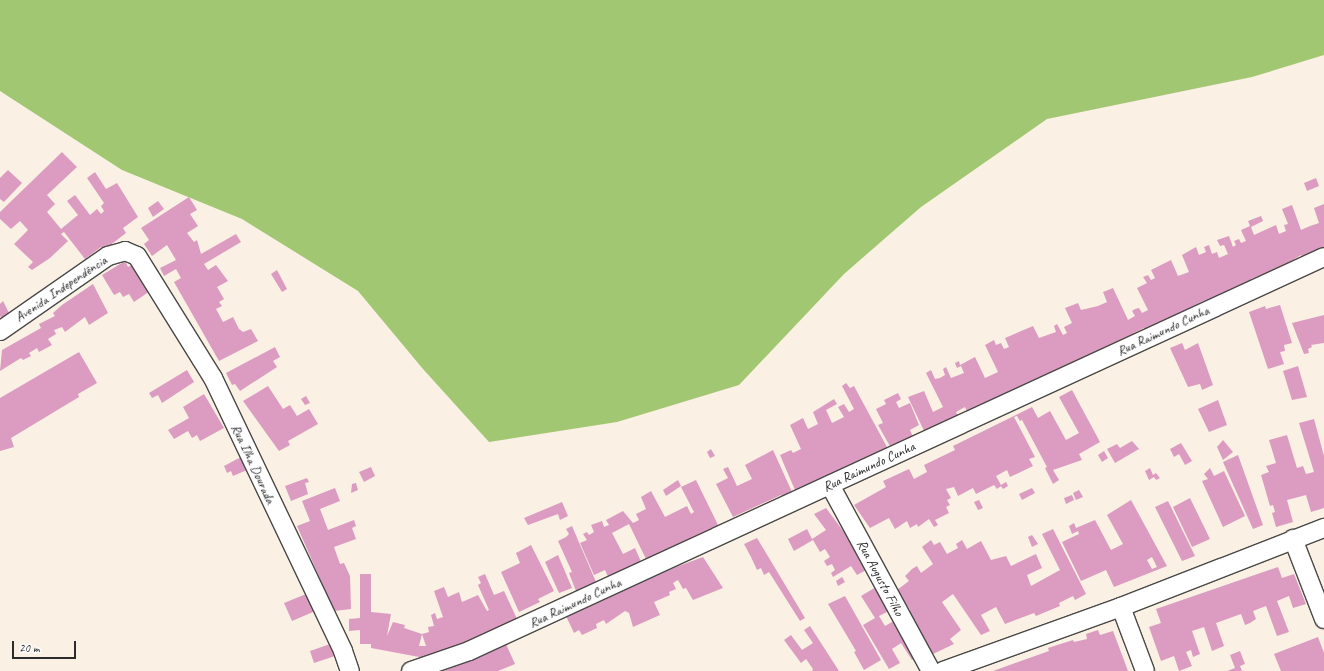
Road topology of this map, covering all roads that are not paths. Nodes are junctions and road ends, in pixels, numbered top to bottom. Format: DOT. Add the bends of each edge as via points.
graph roads {
  1 [pos="1324,257"];
  2 [pos="143,264"];
  3 [pos="0,331"];
  4 [pos="830,485"];
  5 [pos="1324,528"];
  6 [pos="1293,539"];
  7 [pos="1121,607"];
  8 [pos="1324,619"];
  9 [pos="350,671"];
  10 [pos="411,671"];
  11 [pos="931,671"];
  12 [pos="943,671"];
  13 [pos="1145,671"];
  1 -- 4 [label="street, Rua Raimundo Cunha"];
  2 -- 3 [label="street, Avenida Independência" via="137,256 125,251 108,256"];
  2 -- 9 [label="street, Rua Ilha Dourada" via="165,304 213,378 343,651"];
  4 -- 10 [label="street, Rua Raimundo Cunha" via="469,651"];
  4 -- 11 [label="street, Rua Augusto Filho"];
  5 -- 6 [label="street"];
  6 -- 7 [label="street"];
  6 -- 8 [label="street"];
  7 -- 12 [label="street"];
  7 -- 13 [label="street"];
}
